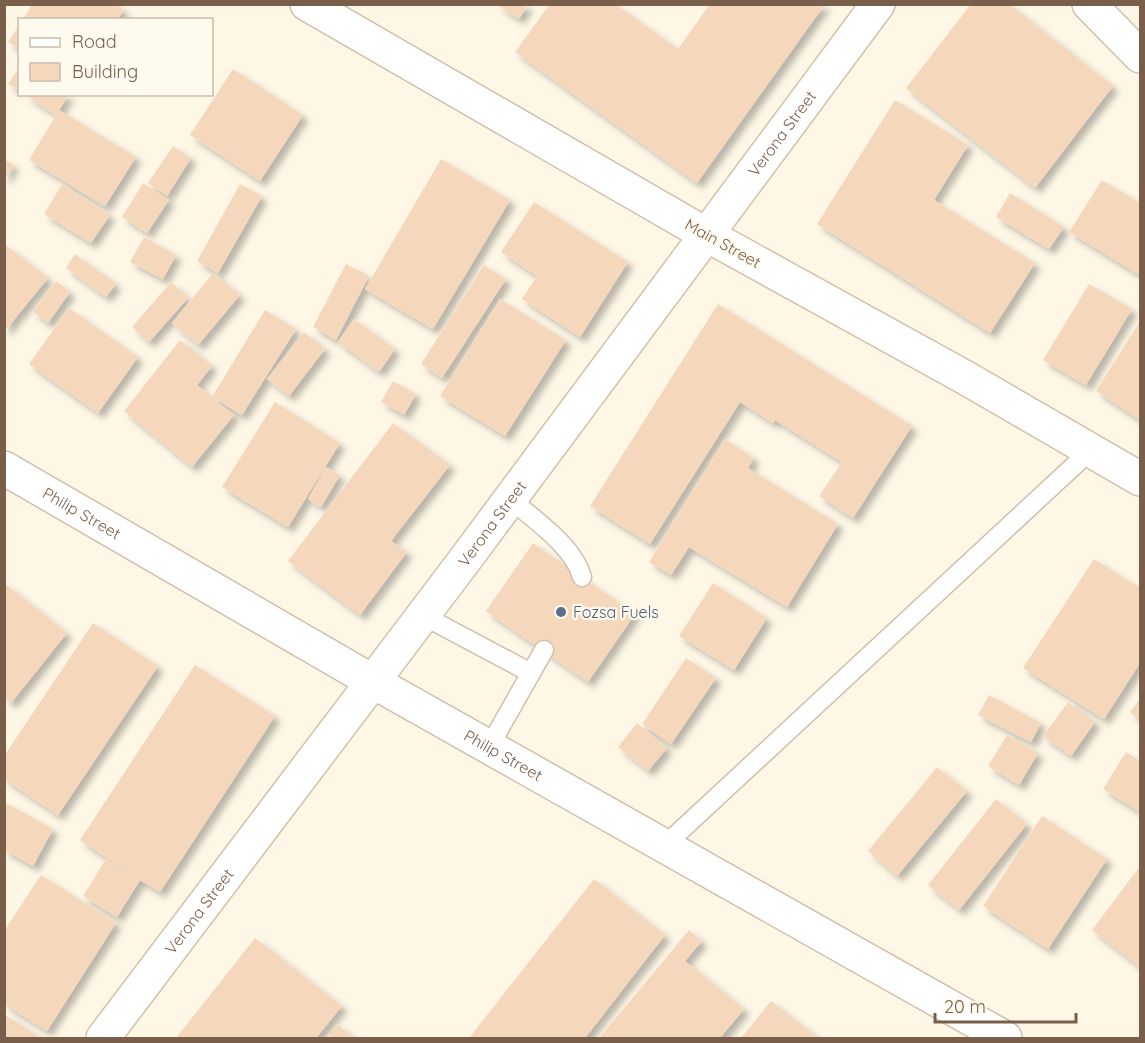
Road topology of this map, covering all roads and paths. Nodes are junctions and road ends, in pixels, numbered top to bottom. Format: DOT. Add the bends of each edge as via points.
graph roads {
  1 [pos="307,4"];
  2 [pos="878,4"];
  3 [pos="1089,4"];
  4 [pos="1140,56"];
  5 [pos="707,235"];
  6 [pos="1091,450"];
  7 [pos="4,468"];
  8 [pos="1140,479"];
  9 [pos="509,498"];
  10 [pos="582,577"];
  11 [pos="422,615"];
  12 [pos="544,650"];
  13 [pos="531,673"];
  14 [pos="372,681"];
  15 [pos="489,747"];
  16 [pos="664,846"];
  17 [pos="102,1038"];
  18 [pos="1005,1038"];
  1 -- 5 [label="main road, Main Street"];
  2 -- 5 [label="main road, Verona Street"];
  3 -- 4 [label="main road"];
  5 -- 6 [label="main road, Main Street"];
  5 -- 9 [label="main road, Verona Street"];
  6 -- 8 [label="main road, Main Street"];
  6 -- 16 [label="lane"];
  7 -- 14 [label="main road, Philip Street"];
  9 -- 10 [label="lane" via="550,533 572,557"];
  9 -- 11 [label="main road, Verona Street"];
  11 -- 13 [label="lane"];
  11 -- 14 [label="main road, Verona Street"];
  12 -- 13 [label="lane"];
  13 -- 15 [label="lane"];
  14 -- 15 [label="main road, Philip Street"];
  14 -- 17 [label="main road, Verona Street"];
  15 -- 16 [label="main road, Philip Street"];
  16 -- 18 [label="main road, Philip Street"];
}
